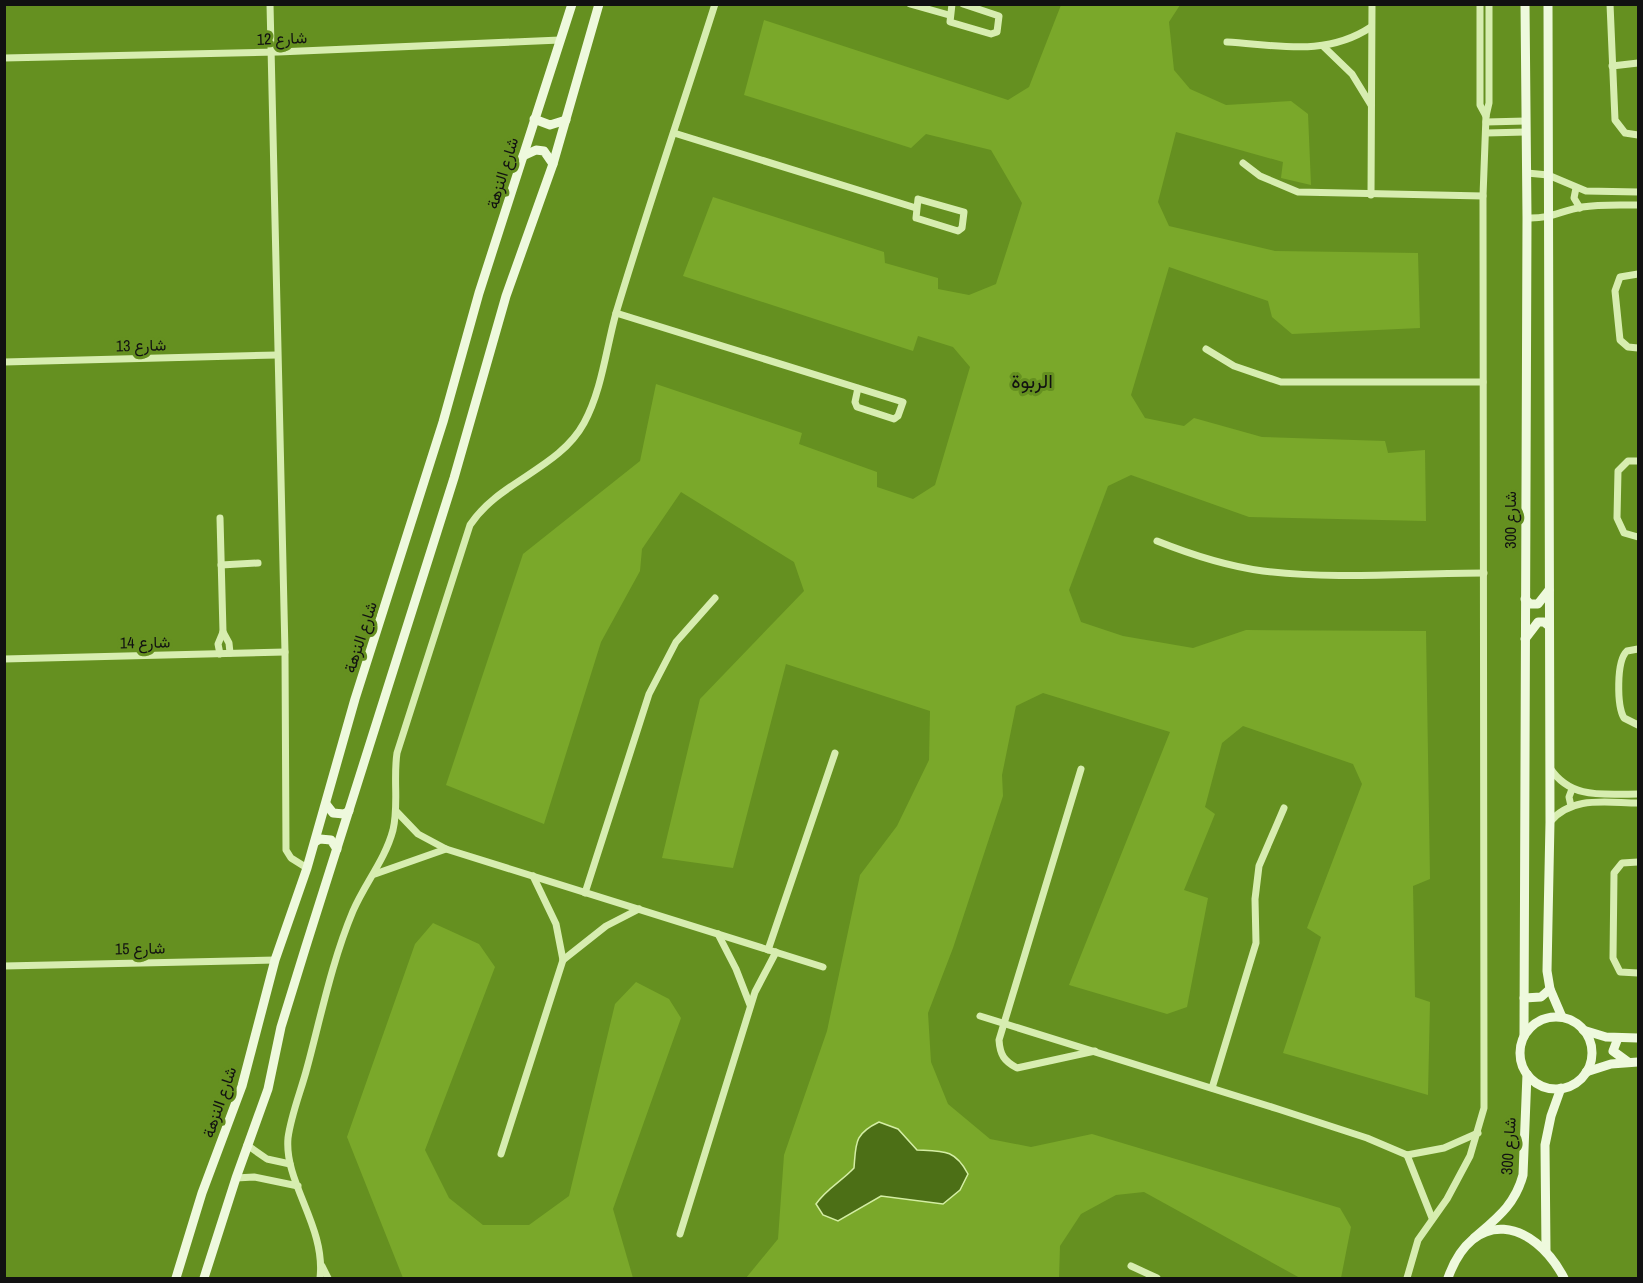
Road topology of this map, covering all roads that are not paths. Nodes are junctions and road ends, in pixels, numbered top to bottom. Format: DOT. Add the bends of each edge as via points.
graph roads {
  1 [pos="270,4"];
  2 [pos="572,4"];
  3 [pos="599,4"];
  4 [pos="715,4"];
  5 [pos="910,4"];
  6 [pos="952,4"];
  7 [pos="963,4"];
  8 [pos="1372,4"];
  9 [pos="1480,4"];
  10 [pos="1489,4"];
  11 [pos="1525,4"];
  12 [pos="1548,4"];
  13 [pos="1610,4"];
  14 [pos="949,15"];
  15 [pos="1371,27"];
  16 [pos="560,40"];
  17 [pos="1227,42"];
  18 [pos="1324,47"];
  19 [pos="272,52"];
  20 [pos="4,58"];
  21 [pos="1638,63"];
  22 [pos="1612,66"];
  23 [pos="1371,106"];
  24 [pos="534,119"];
  25 [pos="1486,119"];
  26 [pos="566,120"];
  27 [pos="1526,121"];
  28 [pos="1526,132"];
  29 [pos="674,133"];
  30 [pos="1486,133"];
  31 [pos="1638,135"];
  32 [pos="523,156"];
  33 [pos="1243,163"];
  34 [pos="553,164"];
  35 [pos="1527,173"];
  36 [pos="1548,175"];
  37 [pos="1576,188"];
  38 [pos="1638,192"];
  39 [pos="1371,195"];
  40 [pos="1483,196"];
  41 [pos="1638,205"];
  42 [pos="916,208"];
  43 [pos="1580,208"];
  44 [pos="1527,218"];
  45 [pos="1548,219"];
  46 [pos="1638,274"];
  47 [pos="616,313"];
  48 [pos="1638,348"];
  49 [pos="1206,350"];
  50 [pos="278,355"];
  51 [pos="4,362"];
  52 [pos="1484,382"];
  53 [pos="858,388"];
  54 [pos="1638,461"];
  55 [pos="220,518"];
  56 [pos="1638,537"];
  57 [pos="1157,541"];
  58 [pos="258,562"];
  59 [pos="221,565"];
  60 [pos="1484,573"];
  61 [pos="1549,590"];
  62 [pos="715,598"];
  63 [pos="1525,599"];
  64 [pos="1549,626"];
  65 [pos="223,632"];
  66 [pos="1525,639"];
  67 [pos="1638,649"];
  68 [pos="285,652"];
  69 [pos="230,653"];
  70 [pos="220,654"];
  71 [pos="4,659"];
  72 [pos="1638,724"];
  73 [pos="835,753"];
  74 [pos="1550,768"];
  75 [pos="1081,769"];
  76 [pos="1572,789"];
  77 [pos="1638,794"];
  78 [pos="1638,803"];
  79 [pos="326,804"];
  80 [pos="1571,806"];
  81 [pos="1284,808"];
  82 [pos="349,811"];
  83 [pos="396,811"];
  84 [pos="1550,822"];
  85 [pos="315,842"];
  86 [pos="338,849"];
  87 [pos="446,849"];
  88 [pos="1638,862"];
  89 [pos="307,868"];
  90 [pos="374,874"];
  91 [pos="533,876"];
  92 [pos="585,892"];
  93 [pos="639,909"];
  94 [pos="718,934"];
  95 [pos="772,951"];
  96 [pos="275,960"];
  97 [pos="562,960"];
  98 [pos="4,966"];
  99 [pos="823,968"];
  100 [pos="1638,973"];
  101 [pos="1550,990"];
  102 [pos="1524,998"];
  103 [pos="750,1007"];
  104 [pos="980,1016"];
  105 [pos="1562,1017"];
  106 [pos="1003,1023"];
  107 [pos="1583,1030"];
  108 [pos="1524,1036"];
  109 [pos="1618,1038"];
  110 [pos="1638,1038"];
  111 [pos="1095,1051"];
  112 [pos="1634,1062"];
  113 [pos="1586,1072"];
  114 [pos="1527,1074"];
  115 [pos="1212,1088"];
  116 [pos="1561,1088"];
  117 [pos="1479,1133"];
  118 [pos="247,1145"];
  119 [pos="501,1154"];
  120 [pos="1407,1155"];
  121 [pos="290,1164"];
  122 [pos="236,1178"];
  123 [pos="298,1186"];
  124 [pos="1432,1218"];
  125 [pos="680,1234"];
  126 [pos="1474,1238"];
  127 [pos="1546,1250"];
  128 [pos="322,1266"];
  129 [pos="1131,1266"];
  130 [pos="176,1278"];
  131 [pos="204,1278"];
  132 [pos="320,1278"];
  133 [pos="328,1278"];
  134 [pos="1157,1278"];
  135 [pos="1407,1278"];
  136 [pos="1448,1278"];
  137 [pos="1564,1278"];
  1 -- 19 [label="street"];
  2 -- 16 [label="street, شارع النزهة"];
  3 -- 26 [label="street"];
  4 -- 29 [label="street"];
  5 -- 14 [label="street"];
  6 -- 14 [label="street"];
  7 -- 14 [label="street" via="999,16 997,32 991,34 954,24"];
  8 -- 15 [label="street"];
  9 -- 25 [label="street" via="1480,105"];
  10 -- 25 [label="street"];
  11 -- 27 [label="street, شارع 300"];
  12 -- 36 [label="street"];
  13 -- 22 [label="street"];
  15 -- 18 [label="street" via="1349,40"];
  15 -- 23 [label="street"];
  16 -- 19 [label="street, شارع 12"];
  16 -- 24 [label="street, شارع النزهة"];
  17 -- 18 [label="street"];
  18 -- 23 [label="street" via="1352,74"];
  19 -- 20 [label="street, شارع 12"];
  19 -- 50 [label="street"];
  21 -- 22 [label="street"];
  22 -- 31 [label="street" via="1614,120 1625,133"];
  23 -- 39 [label="street"];
  24 -- 26 [label="street" via="550,125"];
  24 -- 32 [label="street, شارع النزهة"];
  25 -- 27 [label="street"];
  25 -- 30 [label="street"];
  26 -- 34 [label="street"];
  27 -- 28 [label="street, شارع 300"];
  28 -- 30 [label="street"];
  28 -- 35 [label="street, شارع 300"];
  29 -- 42 [label="street"];
  29 -- 47 [label="street"];
  30 -- 40 [label="street"];
  32 -- 34 [label="street" via="536,150 544,152"];
  32 -- 79 [label="street, شارع النزهة"];
  33 -- 39 [label="street" via="1278,186 1298,192"];
  34 -- 82 [label="street" via="506,296 467,435"];
  35 -- 36 [label="street"];
  35 -- 44 [label="street, شارع 300"];
  36 -- 37 [label="street"];
  36 -- 45 [label="street"];
  37 -- 38 [label="street"];
  37 -- 43 [label="street" via="1574,198"];
  39 -- 40 [label="street"];
  40 -- 52 [label="street"];
  41 -- 43 [label="street"];
  42 -- 42 [label="street" via="914,215 920,220 958,231 963,228 966,215 962,211 921,199"];
  43 -- 45 [label="street"];
  44 -- 45 [label="street"];
  44 -- 63 [label="street, شارع 300"];
  45 -- 61 [label="street"];
  46 -- 48 [label="street" via="1620,278 1615,291 1620,340 1628,347"];
  47 -- 53 [label="street"];
  47 -- 83 [label="street" via="584,424 559,452 480,509 470,525 397,753"];
  49 -- 52 [label="street" via="1234,366 1281,382"];
  50 -- 51 [label="street, شارع 13"];
  50 -- 68 [label="street"];
  52 -- 60 [label="street"];
  53 -- 53 [label="street" via="857,407 894,419 898,416 903,402"];
  54 -- 56 [label="street" via="1628,461 1618,471 1617,518 1624,533"];
  55 -- 59 [label="street"];
  57 -- 60 [label="street" via="1218,562 1263,571"];
  58 -- 59 [label="street"];
  59 -- 65 [label="street"];
  60 -- 117 [label="street" via="1484,1083"];
  61 -- 63 [label="street" via="1538,604"];
  61 -- 64 [label="street"];
  62 -- 92 [label="street" via="676,642 649,694"];
  63 -- 66 [label="street, شارع 300"];
  64 -- 66 [label="street" via="1538,622"];
  64 -- 74 [label="street"];
  65 -- 69 [label="street"];
  65 -- 70 [label="street" via="218,644"];
  66 -- 102 [label="street, شارع 300"];
  67 -- 72 [label="street" via="1627,651 1621,659 1619,706 1624,718"];
  68 -- 69 [label="street, شارع 14"];
  68 -- 89 [label="street" via="286,850"];
  69 -- 70 [label="street, شارع 14"];
  70 -- 71 [label="street, شارع 14"];
  73 -- 95 [label="street"];
  74 -- 76 [label="street" via="1556,778"];
  74 -- 84 [label="street"];
  75 -- 106 [label="street"];
  76 -- 77 [label="street" via="1586,794"];
  76 -- 80 [label="street"];
  78 -- 80 [label="street" via="1588,802"];
  79 -- 82 [label="street" via="333,813"];
  79 -- 85 [label="street, شارع النزهة"];
  80 -- 84 [label="street"];
  81 -- 115 [label="street" via="1259,866 1256,943"];
  82 -- 86 [label="street"];
  83 -- 87 [label="street" via="418,834"];
  83 -- 90 [label="street" via="388,844"];
  84 -- 101 [label="street"];
  85 -- 86 [label="street" via="325,839"];
  85 -- 89 [label="street, شارع النزهة"];
  86 -- 118 [label="street" via="281,1027 268,1089"];
  87 -- 90 [label="street"];
  87 -- 91 [label="street"];
  88 -- 100 [label="street" via="1622,863 1614,873 1613,958 1620,972"];
  89 -- 96 [label="street, شارع النزهة"];
  90 -- 121 [label="street" via="352,912 326,996 290,1130"];
  91 -- 92 [label="street"];
  91 -- 97 [label="street" via="556,924"];
  92 -- 93 [label="street"];
  93 -- 94 [label="street"];
  93 -- 97 [label="street" via="598,931"];
  94 -- 95 [label="street"];
  94 -- 103 [label="street"];
  95 -- 99 [label="street"];
  95 -- 103 [label="street"];
  96 -- 98 [label="street, شارع 15"];
  96 -- 130 [label="street, شارع النزهة" via="242,1086 202,1193"];
  97 -- 119 [label="street"];
  101 -- 102 [label="street" via="1541,997"];
  101 -- 105 [label="street"];
  102 -- 108 [label="street, شارع 300"];
  103 -- 125 [label="street"];
  104 -- 106 [label="street"];
  105 -- 107 [label="street"];
  105 -- 108 [label="street" via="1544,1019"];
  106 -- 111 [label="street"];
  106 -- 111 [label="street" via="1000,1052 1006,1062 1017,1068"];
  107 -- 109 [label="street"];
  107 -- 113 [label="street" via="1591,1055"];
  108 -- 114 [label="street" via="1521,1060"];
  109 -- 110 [label="street"];
  109 -- 112 [label="street" via="1613,1051"];
  111 -- 115 [label="street"];
  112 -- 113 [label="street"];
  113 -- 116 [label="street" via="1575,1083"];
  114 -- 116 [label="street" via="1542,1086"];
  114 -- 126 [label="street, شارع 300" via="1519,1190 1502,1216"];
  115 -- 120 [label="street" via="1367,1138"];
  116 -- 127 [label="street" via="1545,1145"];
  117 -- 120 [label="street" via="1444,1148"];
  117 -- 124 [label="street" via="1460,1178"];
  118 -- 121 [label="street" via="267,1160"];
  118 -- 122 [label="street"];
  120 -- 124 [label="street"];
  121 -- 123 [label="street"];
  122 -- 123 [label="street" via="254,1177"];
  122 -- 131 [label="street"];
  123 -- 128 [label="street" via="313,1225"];
  124 -- 135 [label="street" via="1418,1240"];
  126 -- 127 [label="street" via="1496,1230 1512,1230 1534,1239"];
  126 -- 136 [label="street, شارع 300" via="1458,1255"];
  127 -- 137 [label="street"];
  128 -- 132 [label="street"];
  128 -- 133 [label="street"];
  129 -- 134 [label="street"];
}
